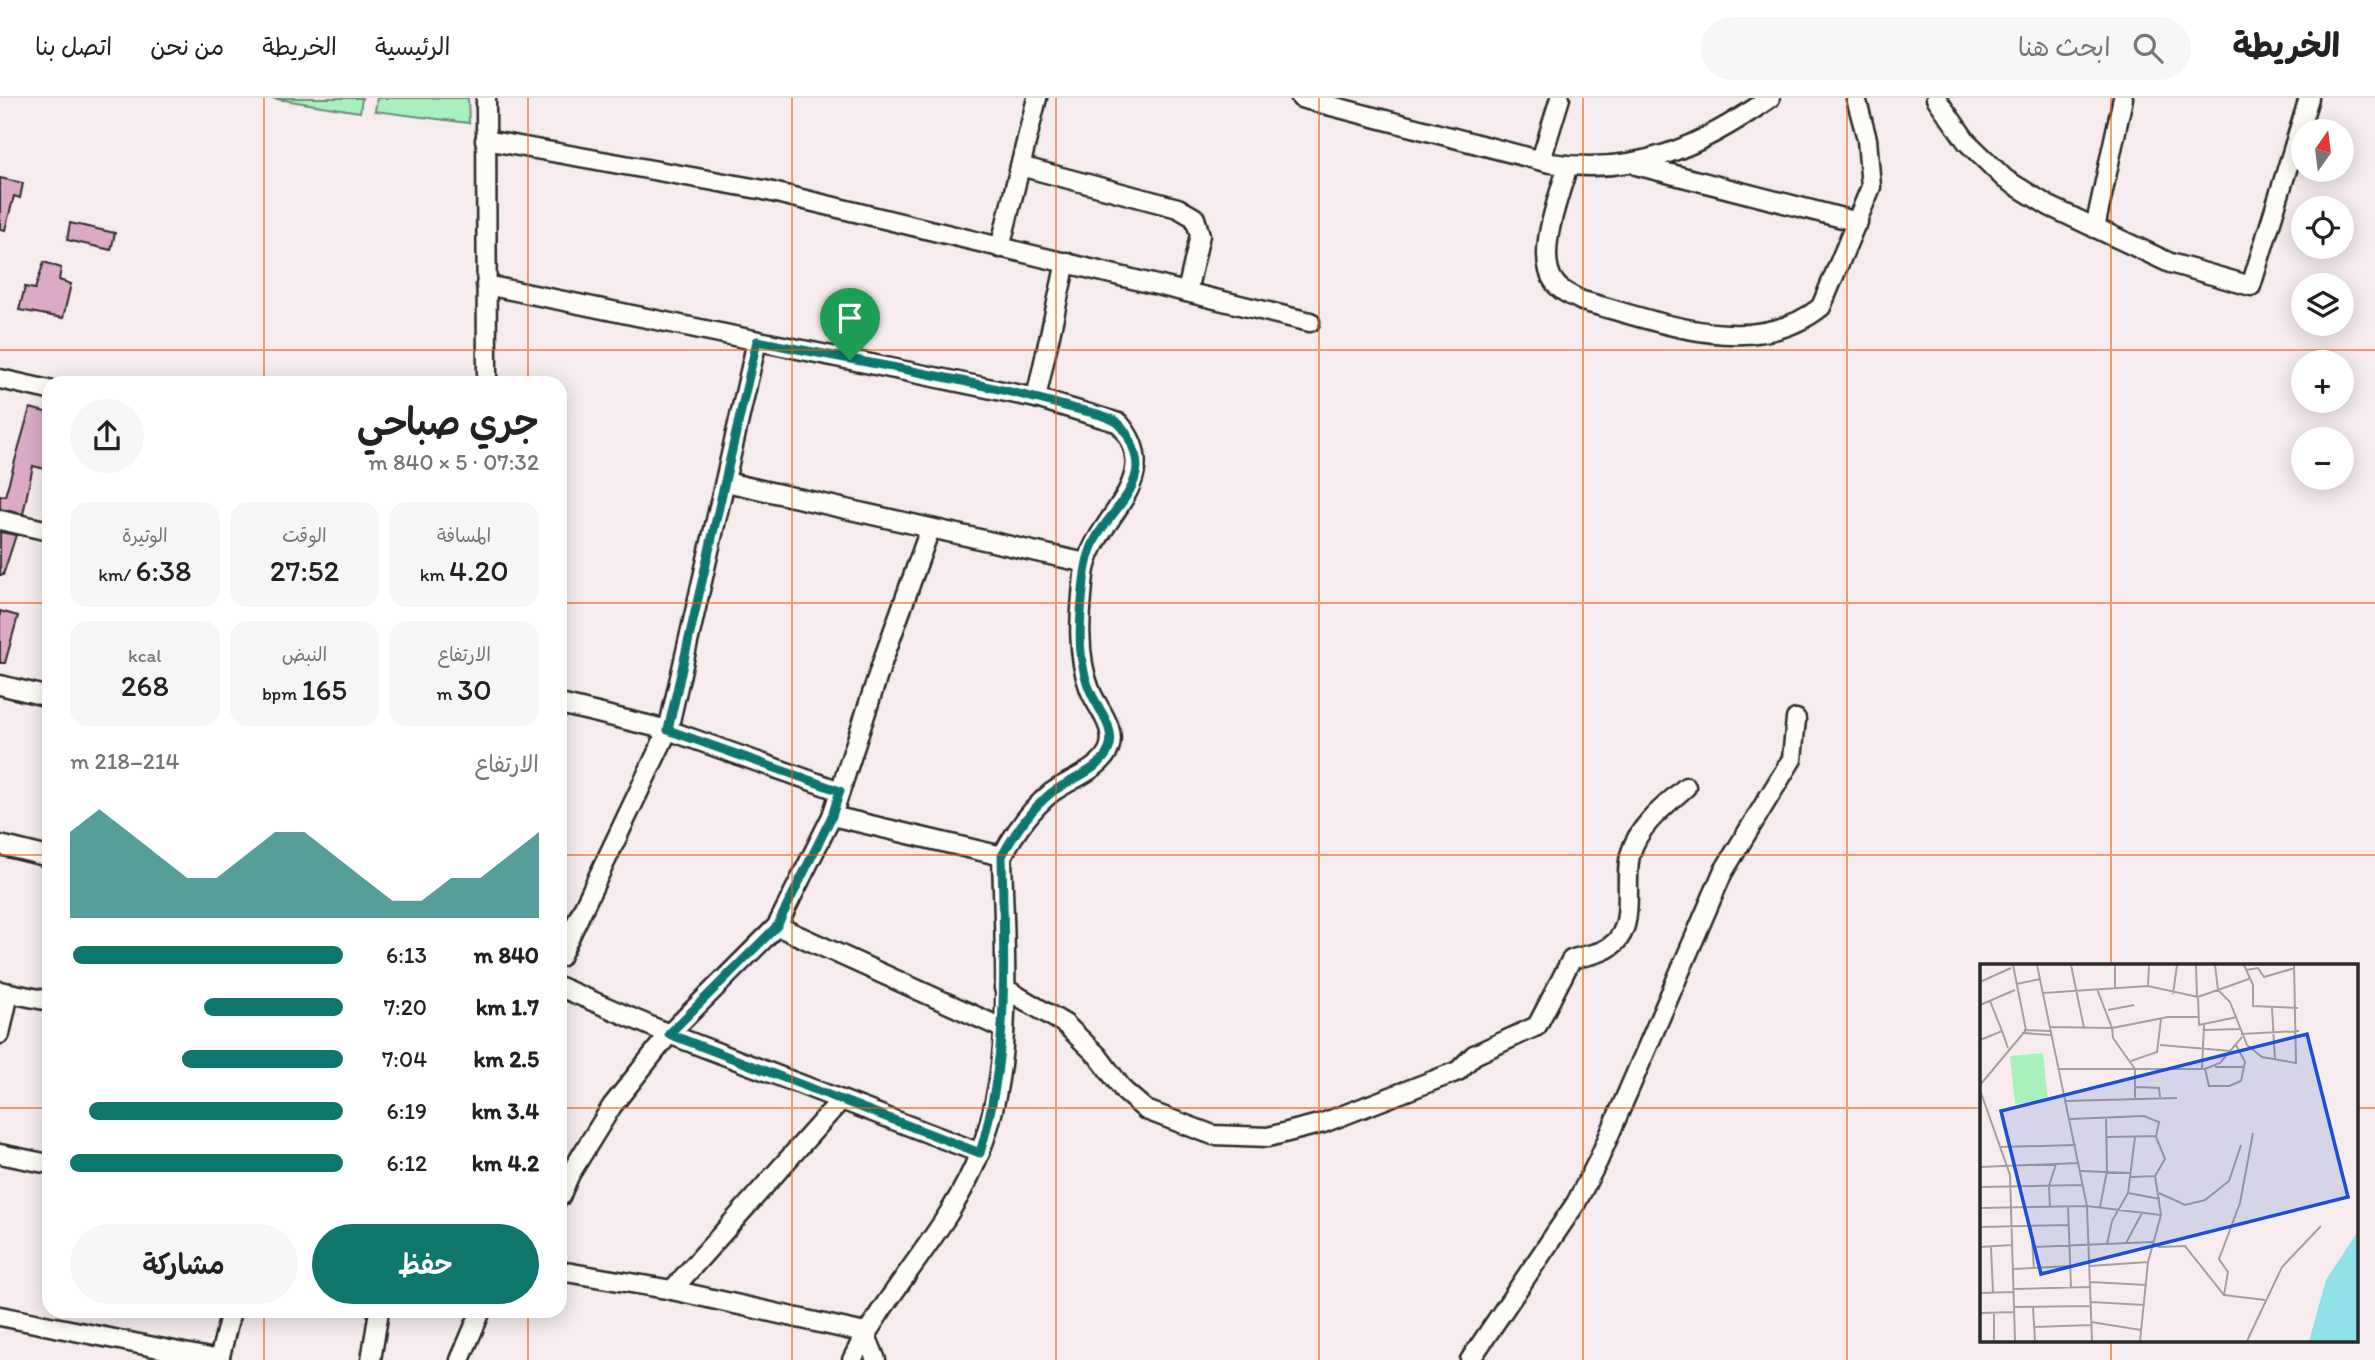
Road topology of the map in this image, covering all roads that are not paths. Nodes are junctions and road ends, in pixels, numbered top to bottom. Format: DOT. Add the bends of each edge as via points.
graph roads {
  1 [pos="486,98"];
  2 [pos="1037,98"];
  3 [pos="1301,98"];
  4 [pos="1560,98"];
  5 [pos="1770,98"];
  6 [pos="1856,98"];
  7 [pos="1936,98"];
  8 [pos="2123,98"];
  9 [pos="2309,98"];
  10 [pos="485,140"];
  11 [pos="1541,160"];
  12 [pos="1633,164"];
  13 [pos="1568,165"];
  14 [pos="1020,166"];
  15 [pos="1858,222"];
  16 [pos="2095,228"];
  17 [pos="1000,248"];
  18 [pos="1066,262"];
  19 [pos="486,285"];
  20 [pos="1187,292"];
  21 [pos="1310,322"];
  22 [pos="757,341"];
  23 [pos="487,376"];
  24 [pos="0,379"];
  25 [pos="42,388"];
  26 [pos="1036,398"];
  27 [pos="726,482"];
  28 [pos="0,520"];
  29 [pos="42,529"];
  30 [pos="930,529"];
  31 [pos="1086,563"];
  32 [pos="0,685"];
  33 [pos="42,695"];
  34 [pos="567,706"];
  35 [pos="1796,719"];
  36 [pos="668,730"];
  37 [pos="1686,787"];
  38 [pos="840,791"];
  39 [pos="832,816"];
  40 [pos="0,845"];
  41 [pos="42,855"];
  42 [pos="1002,856"];
  43 [pos="777,926"];
  44 [pos="567,942"];
  45 [pos="1004,988"];
  46 [pos="567,990"];
  47 [pos="4,992"];
  48 [pos="42,1000"];
  49 [pos="1004,1029"];
  50 [pos="0,1034"];
  51 [pos="669,1034"];
  52 [pos="841,1100"];
  53 [pos="980,1153"];
  54 [pos="0,1154"];
  55 [pos="42,1163"];
  56 [pos="567,1181"];
  57 [pos="567,1271"];
  58 [pos="672,1290"];
  59 [pos="0,1316"];
  60 [pos="229,1318"];
  61 [pos="378,1318"];
  62 [pos="478,1318"];
  63 [pos="865,1333"];
  64 [pos="219,1360"];
  65 [pos="371,1360"];
  66 [pos="460,1360"];
  67 [pos="852,1360"];
  68 [pos="876,1360"];
  69 [pos="1470,1360"];
  1 -- 10 [label="street"];
  2 -- 14 [label="street"];
  3 -- 11 [label="street"];
  4 -- 11 [label="street"];
  5 -- 12 [label="street" via="1689,146"];
  6 -- 15 [label="street" via="1872,171"];
  7 -- 16 [label="street" via="1967,142 2005,179"];
  8 -- 16 [label="street"];
  9 -- 16 [label="street" via="2251,286 2170,263"];
  10 -- 17 [label="street" via="764,190"];
  10 -- 19 [label="street"];
  11 -- 13 [label="street"];
  12 -- 13 [label="street"];
  12 -- 15 [label="street"];
  13 -- 15 [label="street" via="1547,244 1554,283 1582,301 1711,334 1764,332 1808,317 1829,294"];
  14 -- 17 [label="street"];
  14 -- 20 [label="street" via="1178,208 1195,218 1200,235"];
  17 -- 18 [label="street"];
  18 -- 20 [label="street"];
  18 -- 26 [label="street"];
  19 -- 22 [label="street"];
  19 -- 23 [label="street"];
  20 -- 21 [label="street"];
  22 -- 26 [label="street"];
  22 -- 27 [label="street"];
  24 -- 25 [label="street"];
  26 -- 31 [label="street" via="1119,424 1135,455 1137,467 1127,494 1096,537"];
  27 -- 30 [label="street"];
  27 -- 36 [label="street"];
  28 -- 29 [label="street"];
  30 -- 31 [label="street"];
  30 -- 38 [label="street"];
  31 -- 42 [label="street" via="1081,662 1108,725 1109,750 1100,762 1043,800 1013,835"];
  32 -- 33 [label="street"];
  34 -- 36 [label="street"];
  35 -- 69 [label="street" via="1792,759 1723,872 1598,1161 1570,1212"];
  36 -- 38 [label="street"];
  36 -- 44 [label="street"];
  37 -- 45 [label="street" via="1654,815 1631,849 1626,871 1629,910 1622,933 1605,950 1571,960 1537,1027 1474,1055 1458,1071 1323,1123 1268,1137 1213,1135 1172,1122 1146,1110 1124,1091 1098,1056 1065,1024"];
  38 -- 39 [label="street"];
  39 -- 42 [label="street"];
  39 -- 43 [label="street"];
  40 -- 41 [label="street"];
  42 -- 45 [label="street"];
  43 -- 49 [label="street"];
  43 -- 51 [label="street"];
  45 -- 49 [label="street"];
  46 -- 51 [label="street"];
  47 -- 48 [label="street"];
  47 -- 50 [label="street"];
  49 -- 53 [label="street" via="992,1114"];
  51 -- 52 [label="street"];
  51 -- 56 [label="street" via="612,1106"];
  52 -- 53 [label="street"];
  52 -- 58 [label="street"];
  53 -- 63 [label="street" via="910,1273"];
  54 -- 55 [label="street"];
  57 -- 58 [label="street"];
  58 -- 63 [label="street"];
  59 -- 64 [label="street"];
  60 -- 64 [label="street"];
  61 -- 65 [label="street"];
  62 -- 66 [label="street"];
  63 -- 67 [label="street"];
  63 -- 68 [label="street"];
}
